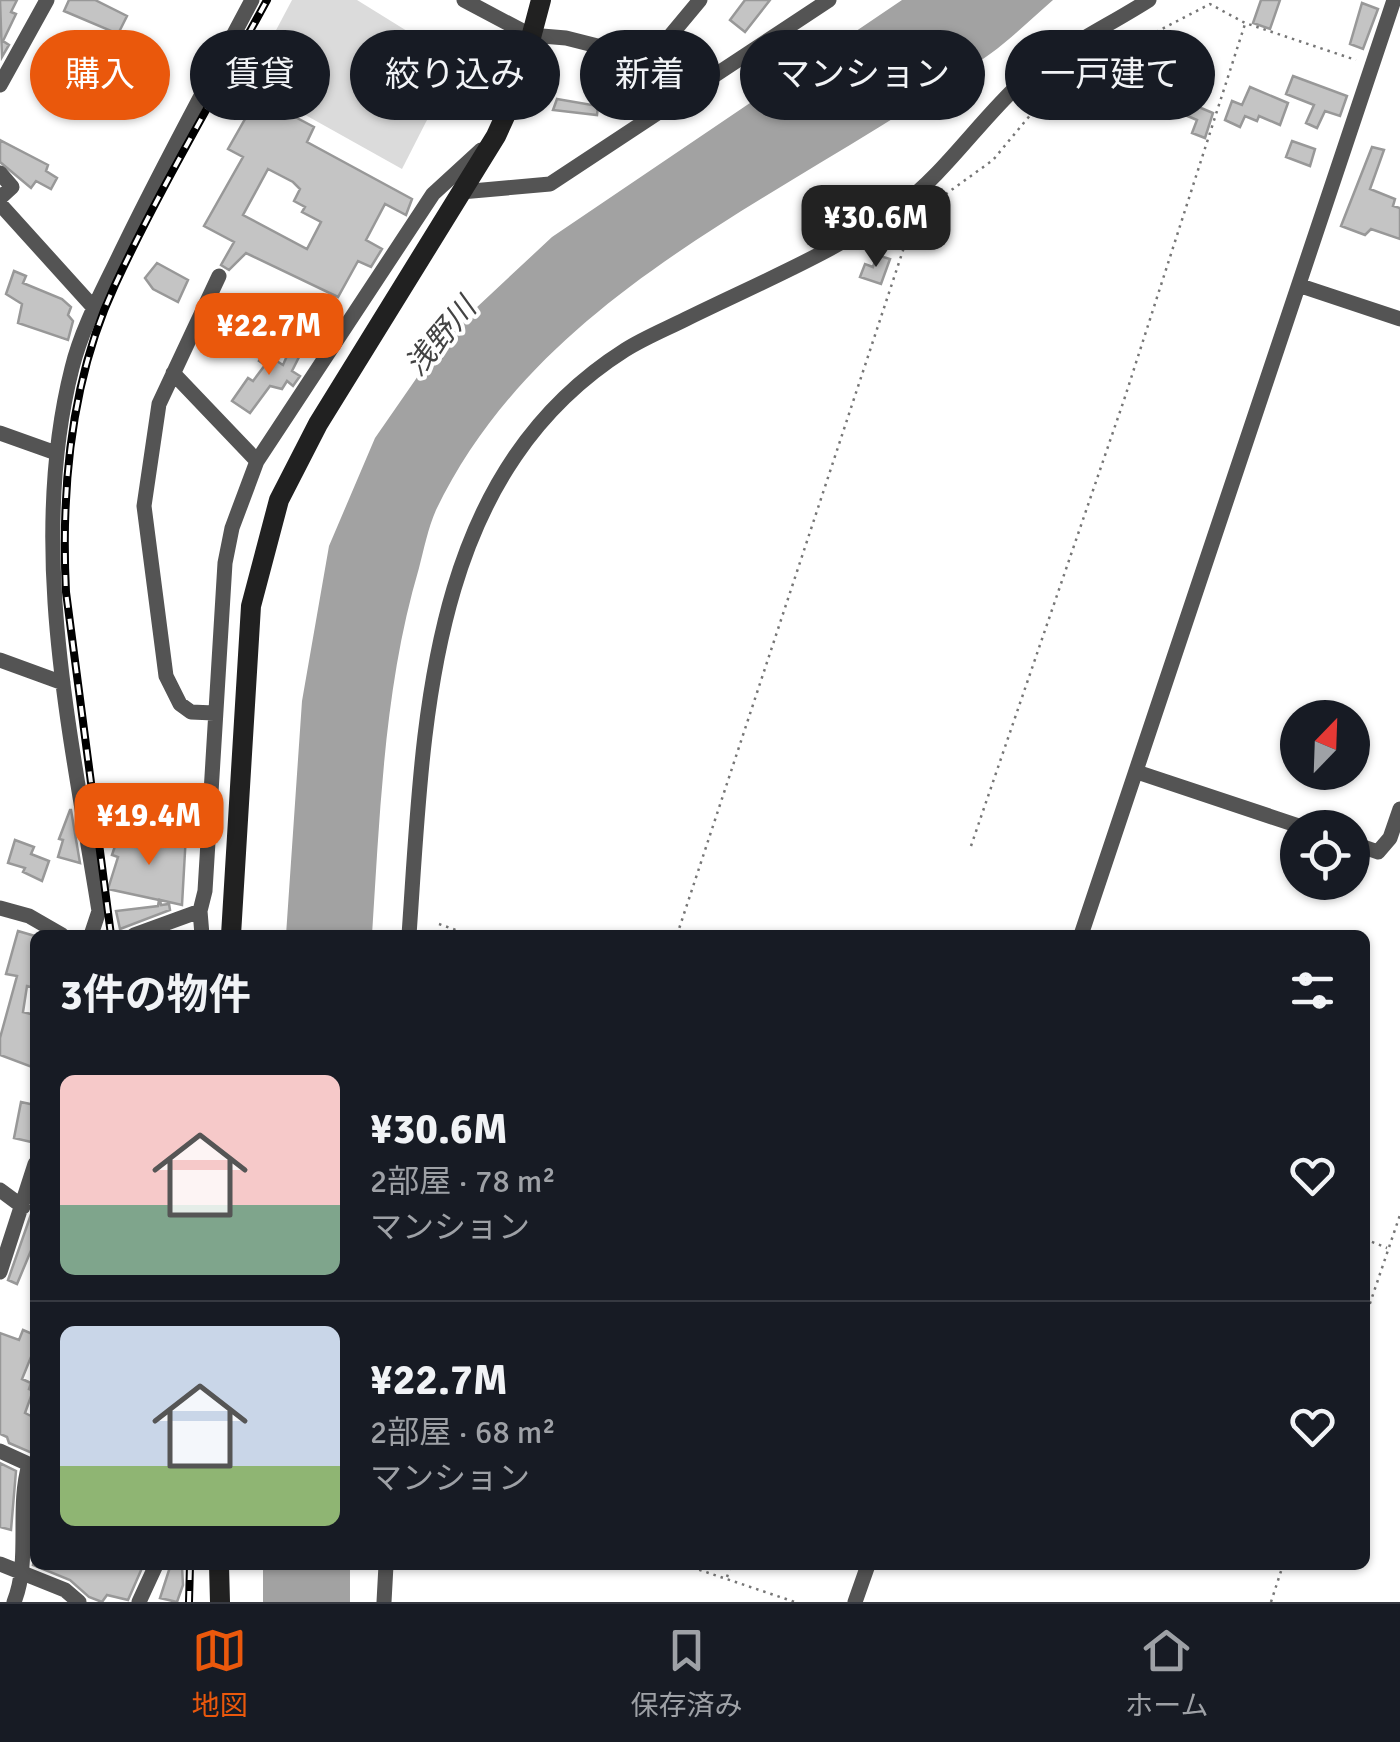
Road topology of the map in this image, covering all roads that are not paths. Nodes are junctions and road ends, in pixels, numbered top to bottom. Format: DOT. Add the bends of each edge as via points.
graph roads {
  1 [pos="47,0"];
  2 [pos="252,0"];
  3 [pos="464,0"];
  4 [pos="541,0"];
  5 [pos="700,0"];
  6 [pos="828,0"];
  7 [pos="1149,0"];
  8 [pos="1394,0"];
  9 [pos="519,30"];
  10 [pos="532,30"];
  11 [pos="560,38"];
  12 [pos="0,85"];
  13 [pos="503,120"];
  14 [pos="496,136"];
  15 [pos="0,173"];
  16 [pos="461,192"];
  17 [pos="0,201"];
  18 [pos="219,276"];
  19 [pos="1301,286"];
  20 [pos="94,308"];
  21 [pos="1400,319"];
  22 [pos="173,373"];
  23 [pos="0,433"];
  24 [pos="56,453"];
  25 [pos="257,460"];
  26 [pos="0,660"];
  27 [pos="64,682"];
  28 [pos="214,713"];
  29 [pos="1137,772"];
  30 [pos="1400,809"];
  31 [pos="1280,820"];
  32 [pos="1370,849"];
  33 [pos="0,908"];
  34 [pos="197,912"];
  35 [pos="53,930"];
  36 [pos="93,930"];
  37 [pos="148,930"];
  38 [pos="195,930"];
  39 [pos="201,930"];
  40 [pos="230,930"];
  41 [pos="409,930"];
  42 [pos="1082,930"];
  43 [pos="30,1182"];
  44 [pos="0,1190"];
  45 [pos="23,1207"];
  46 [pos="17,1224"];
  47 [pos="30,1230"];
  48 [pos="0,1272"];
  49 [pos="0,1451"];
  50 [pos="30,1465"];
  51 [pos="30,1471"];
  52 [pos="0,1564"];
  53 [pos="20,1570"];
  54 [pos="154,1570"];
  55 [pos="219,1570"];
  56 [pos="386,1570"];
  57 [pos="866,1570"];
  58 [pos="14,1602"];
  59 [pos="79,1602"];
  60 [pos="139,1602"];
  61 [pos="220,1602"];
  62 [pos="384,1602"];
  63 [pos="855,1602"];
  1 -- 12 [label="street"];
  2 -- 20 [label="street"];
  3 -- 9 [label="street"];
  4 -- 10 [label="street"];
  5 -- 11 [label="street" via="660,48 642,58"];
  6 -- 16 [label="street" via="550,184"];
  7 -- 41 [label="street" via="1029,76 902,205 624,350 548,413 503,472 468,539 443,620 420,780"];
  8 -- 19 [label="street"];
  13 -- 14 [label="street"];
  14 -- 16 [label="street"];
  14 -- 25 [label="street" via="433,194"];
  15 -- 17 [label="street" via="12,187"];
  16 -- 40 [label="street" via="318,424 279,500 251,606"];
  17 -- 20 [label="street"];
  18 -- 22 [label="street"];
  19 -- 21 [label="street"];
  19 -- 29 [label="street"];
  20 -- 24 [label="street" via="72,368"];
  22 -- 25 [label="street"];
  22 -- 28 [label="street" via="154,420 144,506 171,691 191,712"];
  23 -- 24 [label="street"];
  24 -- 27 [label="street" via="54,572"];
  25 -- 28 [label="street" via="224,563"];
  26 -- 27 [label="street"];
  27 -- 36 [label="street" via="99,911"];
  28 -- 34 [label="street" via="205,891"];
  29 -- 31 [label="street"];
  29 -- 42 [label="street"];
  30 -- 32 [label="street" via="1390,838 1378,852"];
  33 -- 35 [label="street"];
  34 -- 37 [label="street"];
  34 -- 38 [label="street"];
  34 -- 39 [label="street"];
  43 -- 45 [label="street"];
  44 -- 45 [label="street"];
  45 -- 46 [label="street"];
  46 -- 47 [label="street"];
  46 -- 48 [label="street"];
  49 -- 50 [label="street"];
  51 -- 53 [label="street" via="22,1490"];
  52 -- 53 [label="street"];
  53 -- 58 [label="street"];
  53 -- 59 [label="street"];
  54 -- 60 [label="street"];
  55 -- 61 [label="street"];
  56 -- 62 [label="street"];
  57 -- 63 [label="street"];
}
